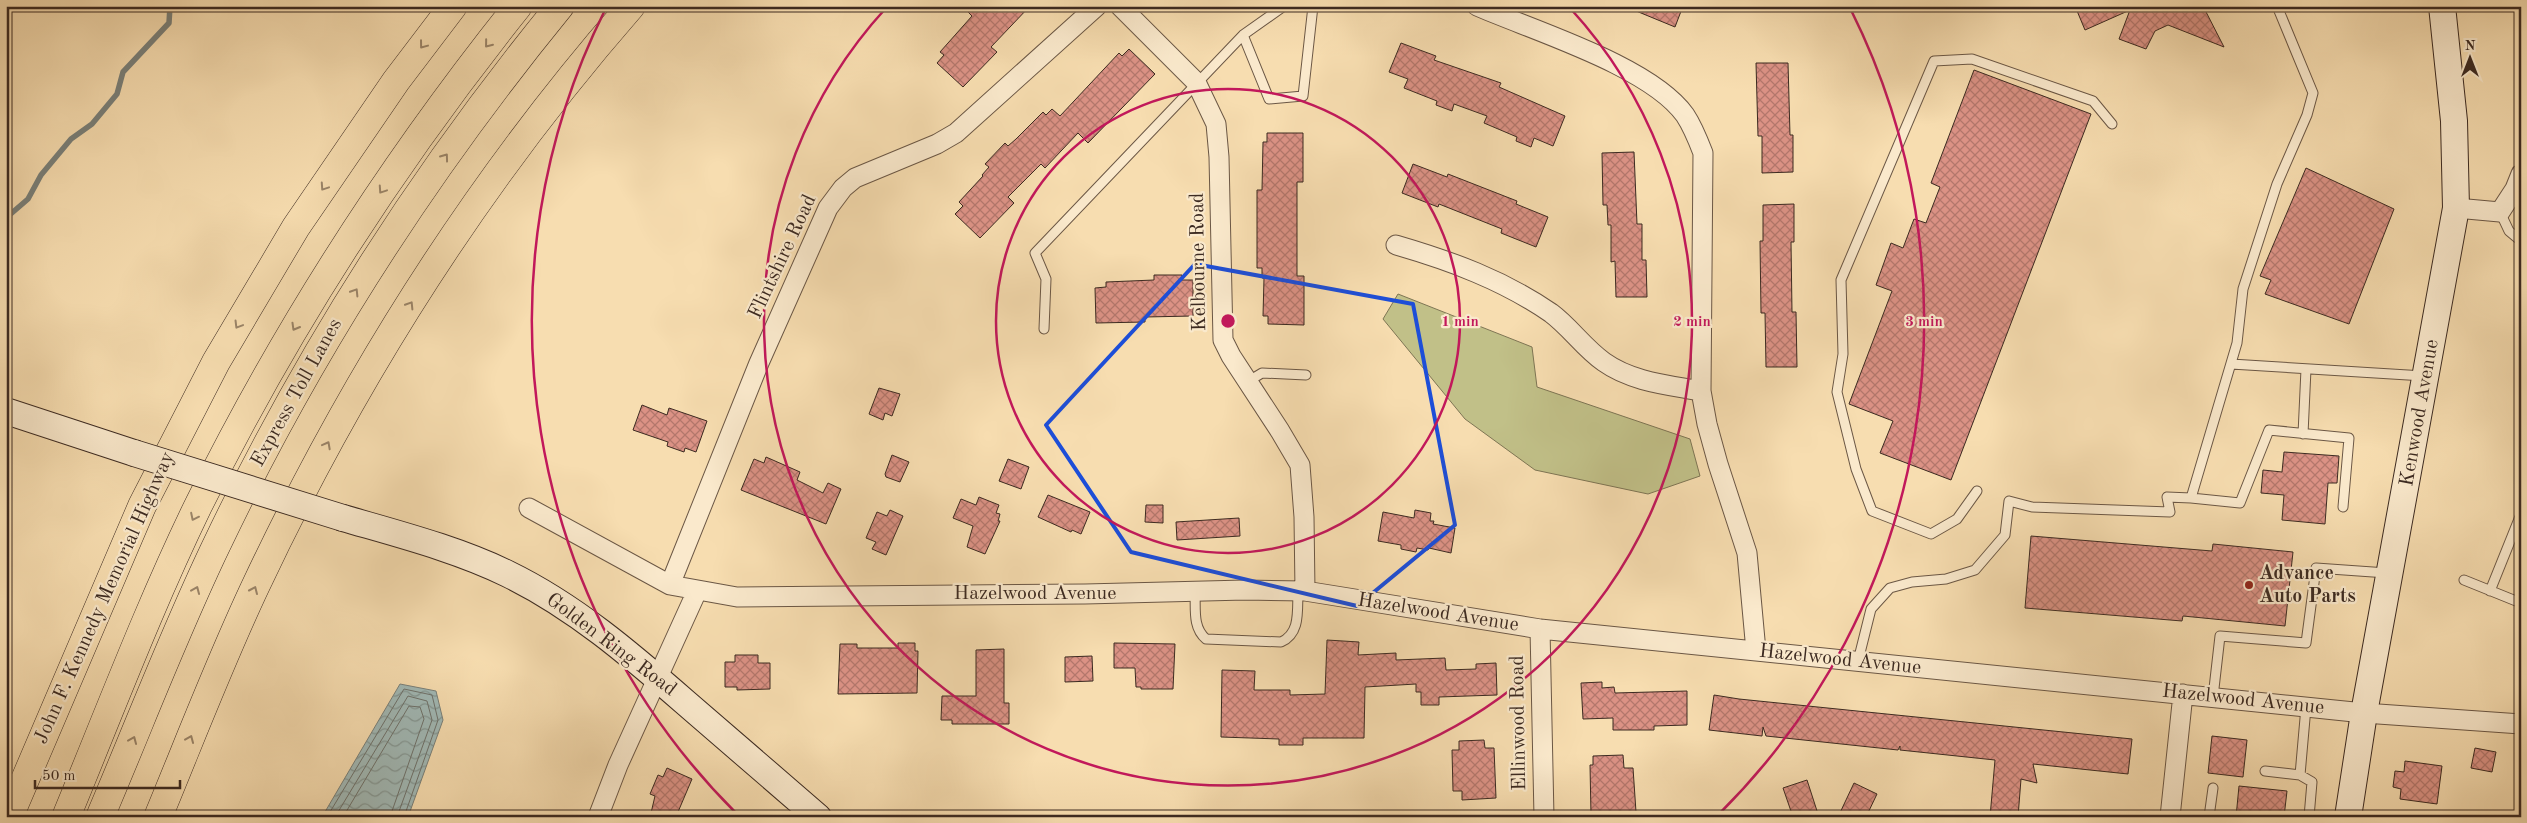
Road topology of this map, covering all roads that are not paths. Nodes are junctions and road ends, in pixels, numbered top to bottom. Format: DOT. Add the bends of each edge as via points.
graph roads {
  1 [pos="453,6"];
  2 [pos="518,6"];
  3 [pos="560,6"];
  4 [pos="631,6"];
  5 [pos="1097,6"];
  6 [pos="1120,6"];
  7 [pos="1284,6"];
  8 [pos="1312,6"];
  9 [pos="1478,6"];
  10 [pos="2277,6"];
  11 [pos="2442,6"];
  12 [pos="1243,35"];
  13 [pos="1196,82"];
  14 [pos="2112,124"];
  15 [pos="2521,174"];
  16 [pos="2456,208"];
  17 [pos="2500,212"];
  18 [pos="2521,241"];
  19 [pos="1396,245"];
  20 [pos="1044,329"];
  21 [pos="2231,364"];
  22 [pos="2306,369"];
  23 [pos="1306,375"];
  24 [pos="2426,376"];
  25 [pos="1247,382"];
  26 [pos="1701,391"];
  27 [pos="6,411"];
  28 [pos="2303,434"];
  29 [pos="1977,491"];
  30 [pos="2191,498"];
  31 [pos="529,508"];
  32 [pos="2343,508"];
  33 [pos="2521,514"];
  34 [pos="2390,574"];
  35 [pos="2464,580"];
  36 [pos="670,585"];
  37 [pos="698,590"];
  38 [pos="1195,591"];
  39 [pos="1301,591"];
  40 [pos="2490,591"];
  41 [pos="2521,604"];
  42 [pos="1540,629"];
  43 [pos="1756,651"];
  44 [pos="1858,661"];
  45 [pos="658,678"];
  46 [pos="2183,694"];
  47 [pos="2213,697"];
  48 [pos="2306,707"];
  49 [pos="2364,713"];
  50 [pos="2521,724"];
  51 [pos="2265,771"];
  52 [pos="2300,775"];
  53 [pos="2213,788"];
  54 [pos="9,817"];
  55 [pos="66,817"];
  56 [pos="100,817"];
  57 [pos="158,817"];
  58 [pos="598,817"];
  59 [pos="818,817"];
  60 [pos="1544,817"];
  61 [pos="2170,817"];
  62 [pos="2209,817"];
  63 [pos="2309,817"];
  64 [pos="2348,817"];
  1 -- 54 [label="highway, John F. Kennedy Memorial Highway, one-way" via="396,81 296,227 216,362 142,506"];
  2 -- 55 [label="highway, Express Toll Lanes, one-way" via="436,113 360,223 248,411 184,537"];
  56 -- 3 [label="highway, Express Toll Lanes, one-way" via="216,546 298,388 426,183"];
  57 -- 4 [label="highway, one-way" via="254,588 344,412 411,303 499,172 572,76"];
  5 -- 36 [label="street, Flintshire Road" via="956,133 855,178 842,188 828,208 759,363"];
  6 -- 13 [label="street, Kelbourne Road"];
  7 -- 12 [label="lane"];
  8 -- 12 [label="lane" via="1303,96 1269,99"];
  9 -- 26 [label="street" via="1633,73 1684,114 1694,131 1703,153"];
  10 -- 21 [label="lane" via="2313,93 2307,115 2277,184 2243,289 2237,343"];
  11 -- 16 [label="street, Kenwood Avenue" via="2454,121"];
  12 -- 13 [label="lane"];
  13 -- 20 [label="lane" via="1034,253 1046,279"];
  13 -- 25 [label="street, Kelbourne Road" via="1216,124 1218,137 1223,340"];
  14 -- 29 [label="lane" via="2093,101 1972,59 1934,61 1840,280 1843,354 1837,392 1856,468 1872,511 1931,534 1957,519"];
  15 -- 17 [label="street"];
  16 -- 17 [label="street"];
  16 -- 24 [label="street, Kenwood Avenue"];
  17 -- 18 [label="lane" via="2509,231"];
  19 -- 26 [label="street" via="1440,258 1502,283 1553,314 1603,362 1616,369 1636,378"];
  21 -- 22 [label="lane"];
  21 -- 30 [label="lane"];
  22 -- 24 [label="lane"];
  22 -- 28 [label="lane"];
  23 -- 25 [label="lane" via="1262,373"];
  24 -- 34 [label="street, Kenwood Avenue"];
  25 -- 39 [label="street, Kelbourne Road" via="1300,465 1304,517"];
  26 -- 43 [label="street" via="1706,424 1747,553"];
  27 -- 45 [label="street, Golden Ring Road, bridge" via="419,541 508,574 583,619"];
  28 -- 30 [label="lane" via="2269,430 2240,503"];
  28 -- 32 [label="lane" via="2349,438"];
  30 -- 44 [label="lane" via="2167,497 2170,512 2032,507 2009,501 2005,534 1975,570 1946,579 1890,588 1871,609"];
  31 -- 36 [label="street, Hazelwood Avenue"];
  33 -- 40 [label="lane"];
  34 -- 47 [label="lane" via="2316,568 2306,643 2220,636"];
  34 -- 49 [label="street, Kenwood Avenue"];
  35 -- 40 [label="lane"];
  36 -- 37 [label="street, Hazelwood Avenue"];
  37 -- 38 [label="street, Hazelwood Avenue" via="738,597"];
  37 -- 45 [label="street"];
  38 -- 39 [label="street, Hazelwood Avenue"];
  38 -- 39 [label="lane" via="1196,626 1206,639 1281,642 1295,630"];
  39 -- 42 [label="street, Hazelwood Avenue"];
  40 -- 41 [label="lane"];
  42 -- 43 [label="street, Hazelwood Avenue"];
  42 -- 60 [label="street, Ellinwood Road"];
  43 -- 44 [label="street, Hazelwood Avenue"];
  44 -- 46 [label="street, Hazelwood Avenue"];
  45 -- 58 [label="street"];
  45 -- 59 [label="street, Golden Ring Road"];
  46 -- 47 [label="street, Hazelwood Avenue"];
  46 -- 61 [label="street"];
  47 -- 48 [label="street, Hazelwood Avenue"];
  48 -- 49 [label="street, Hazelwood Avenue"];
  48 -- 52 [label="lane"];
  49 -- 50 [label="street, Hazelwood Avenue"];
  49 -- 64 [label="street, Kenwood Avenue"];
  51 -- 52 [label="lane"];
  52 -- 63 [label="lane" via="2312,782"];
  53 -- 62 [label="lane"];
}
